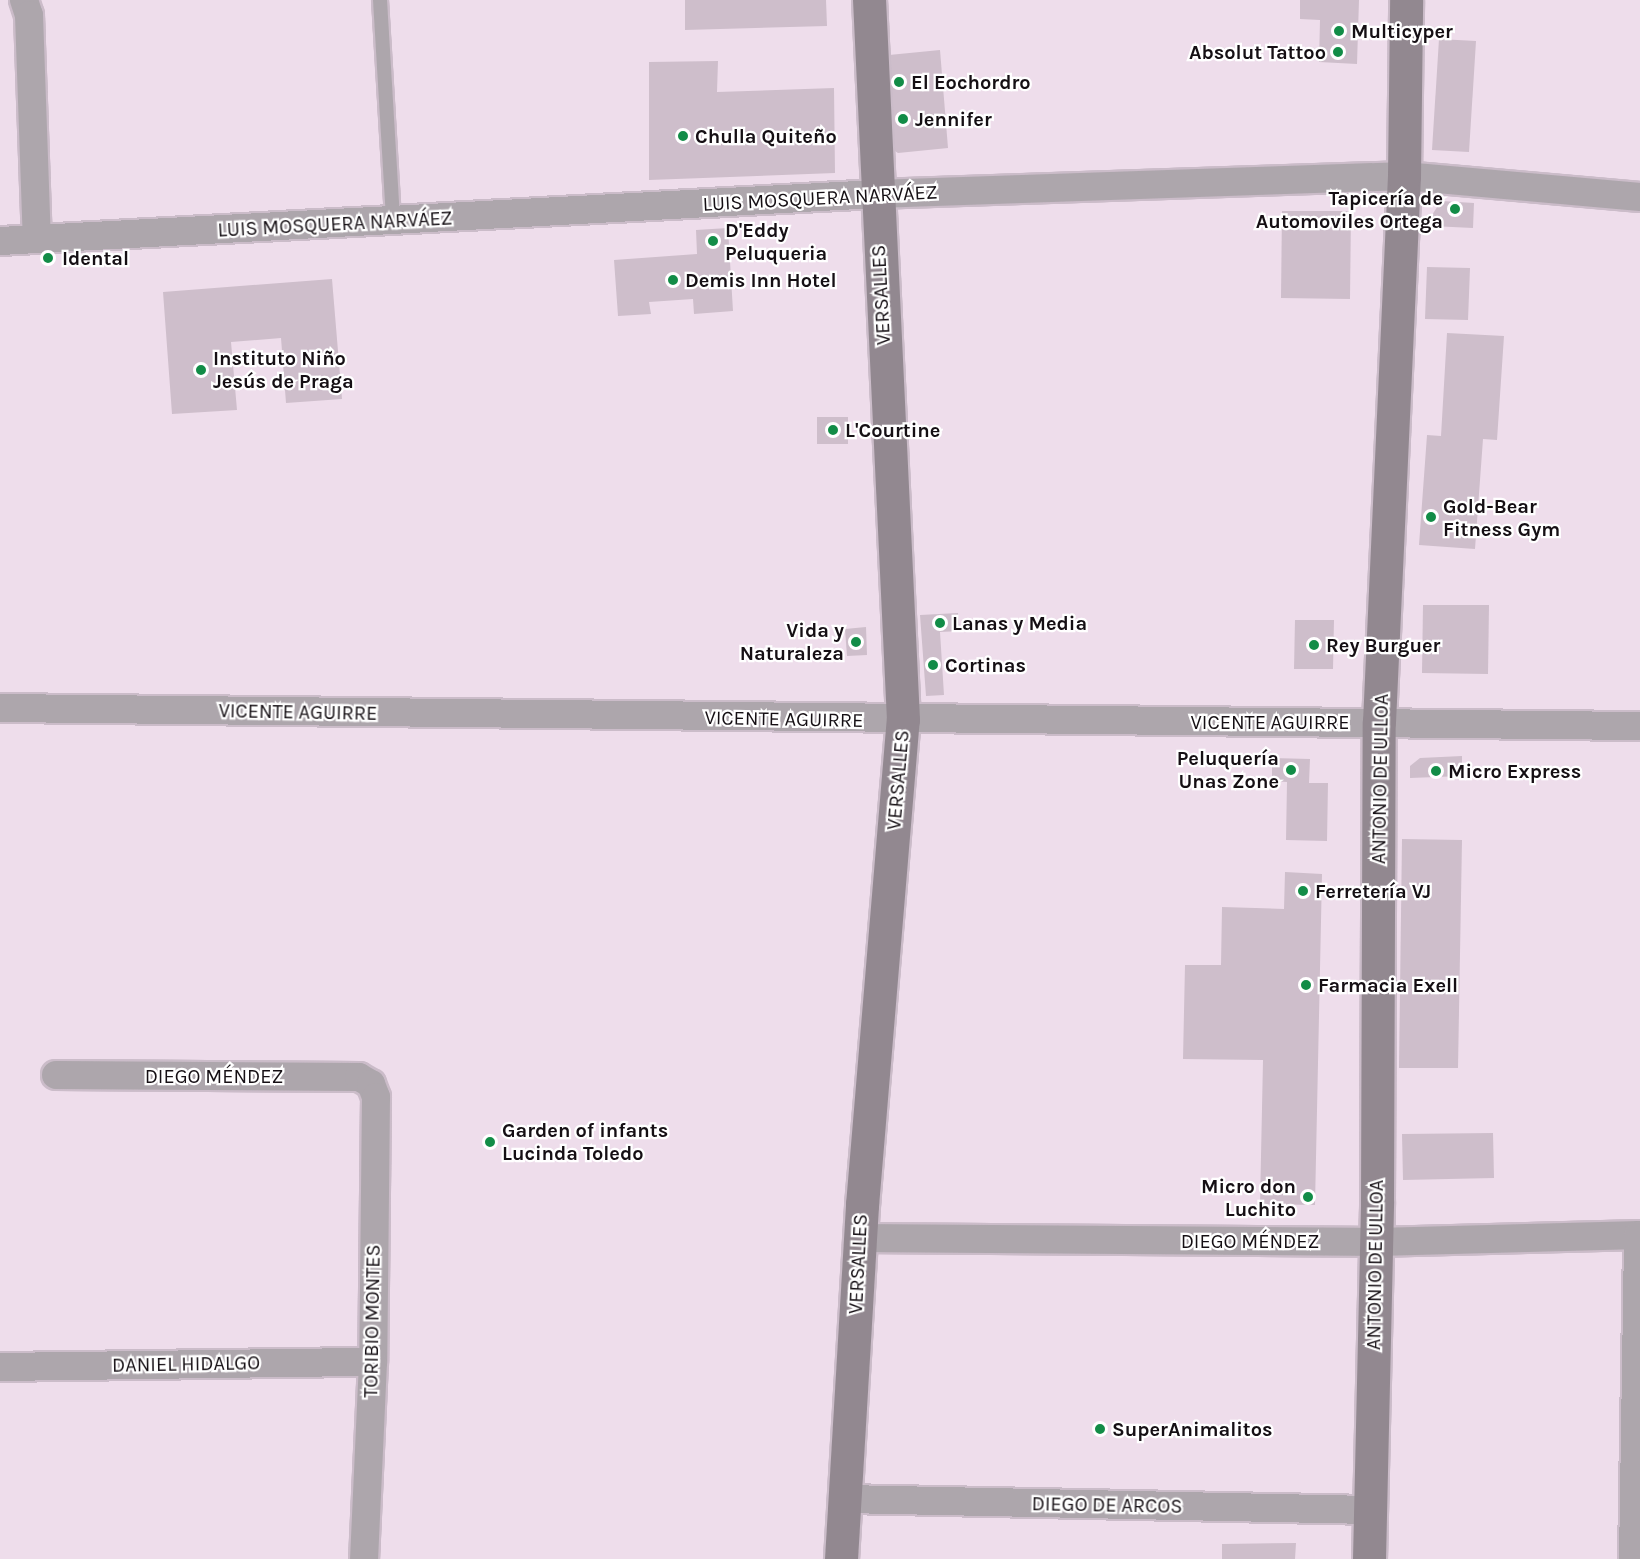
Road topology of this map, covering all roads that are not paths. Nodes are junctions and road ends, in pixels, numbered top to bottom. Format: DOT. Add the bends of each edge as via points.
graph roads {
  1 [pos="24,0"];
  2 [pos="380,0"];
  3 [pos="869,0"];
  4 [pos="1406,0"];
  5 [pos="1404,176"];
  6 [pos="876,194"];
  7 [pos="1640,196"];
  8 [pos="393,221"];
  9 [pos="37,239"];
  10 [pos="0,241"];
  11 [pos="0,708"];
  12 [pos="903,720"];
  13 [pos="1380,722"];
  14 [pos="1640,726"];
  15 [pos="56,1075"];
  16 [pos="371,1084"];
  17 [pos="1639,1235"];
  18 [pos="859,1238"];
  19 [pos="1377,1242"];
  20 [pos="373,1362"];
  21 [pos="0,1368"];
  22 [pos="845,1499"];
  23 [pos="1369,1510"];
  24 [pos="364,1559"];
  25 [pos="841,1559"];
  26 [pos="1369,1559"];
  27 [pos="1633,1559"];
  1 -- 9 [label="street" via="29,15"];
  2 -- 8 [label="lane"];
  3 -- 6 [label="street, VERSALLES"];
  4 -- 5 [label="street, ANTONIO DE ULLOA"];
  5 -- 6 [label="street, LUIS MOSQUERA NARVÁEZ"];
  5 -- 7 [label="street, LUIS MOSQUERA NARVÁEZ"];
  5 -- 13 [label="street, ANTONIO DE ULLOA"];
  6 -- 8 [label="street, LUIS MOSQUERA NARVÁEZ"];
  6 -- 12 [label="street, VERSALLES"];
  8 -- 9 [label="street, LUIS MOSQUERA NARVÁEZ"];
  9 -- 10 [label="street, LUIS MOSQUERA NARVÁEZ"];
  11 -- 12 [label="street, VICENTE AGUIRRE"];
  12 -- 13 [label="street, VICENTE AGUIRRE"];
  12 -- 18 [label="street, VERSALLES"];
  13 -- 14 [label="street, VICENTE AGUIRRE"];
  13 -- 19 [label="street, ANTONIO DE ULLOA"];
  15 -- 16 [label="street, DIEGO MÉNDEZ" via="359,1077"];
  16 -- 20 [label="street, TORIBIO MONTES" via="376,1097"];
  17 -- 19 [label="street, DIEGO MÉNDEZ"];
  17 -- 27 [label="street"];
  18 -- 19 [label="street, DIEGO MÉNDEZ"];
  18 -- 22 [label="street, VERSALLES"];
  19 -- 23 [label="street, ANTONIO DE ULLOA"];
  20 -- 21 [label="street, DANIEL HIDALGO"];
  20 -- 24 [label="street, TORIBIO MONTES"];
  22 -- 23 [label="street, DIEGO DE ARCOS"];
  22 -- 25 [label="street, VERSALLES"];
  23 -- 26 [label="street, ANTONIO DE ULLOA"];
}
